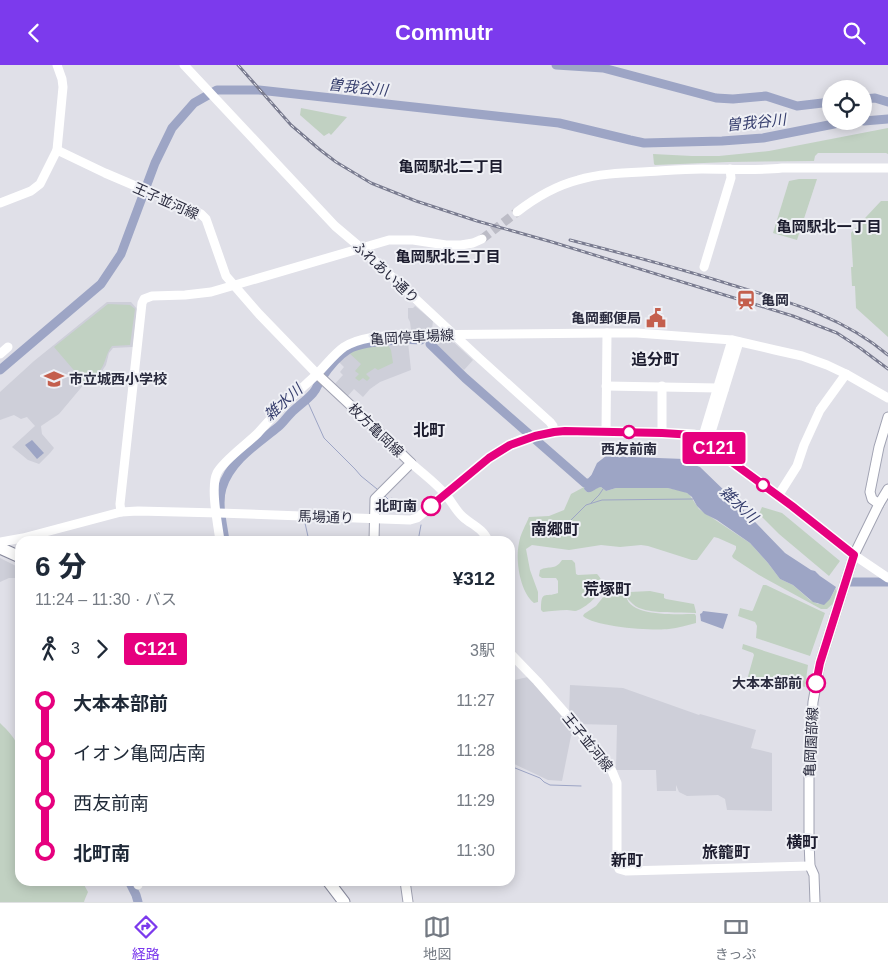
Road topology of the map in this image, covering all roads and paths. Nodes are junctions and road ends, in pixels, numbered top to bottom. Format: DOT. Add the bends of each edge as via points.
graph roads {
  1 [pos="57,65"];
  2 [pos="184,65"];
  3 [pos="57,150"];
  4 [pos="888,168"];
  5 [pos="730,169"];
  6 [pos="0,203"];
  7 [pos="517,212"];
  8 [pos="482,239"];
  9 [pos="361,248"];
  10 [pos="704,267"];
  11 [pos="234,285"];
  12 [pos="607,333"];
  13 [pos="453,334"];
  14 [pos="735,341"];
  15 [pos="8,347"];
  16 [pos="0,354"];
  17 [pos="846,374"];
  18 [pos="320,376"];
  19 [pos="606,386"];
  20 [pos="662,386"];
  21 [pos="721,389"];
  22 [pos="888,398"];
  23 [pos="888,417"];
  24 [pos="554,432"];
  25 [pos="606,432"];
  26 [pos="662,433"];
  27 [pos="705,440"];
  28 [pos="411,463"];
  29 [pos="888,489"];
  30 [pos="446,494"];
  31 [pos="778,496"];
  32 [pos="879,504"];
  33 [pos="121,512"];
  34 [pos="221,513"];
  35 [pos="374,519"];
  36 [pos="31,536"];
  37 [pos="220,536"];
  38 [pos="374,536"];
  39 [pos="486,536"];
  40 [pos="15,539"];
  41 [pos="0,542"];
  42 [pos="0,548"];
  43 [pos="15,555"];
  44 [pos="854,555"];
  45 [pos="888,578"];
  46 [pos="515,658"];
  47 [pos="810,866"];
  48 [pos="332,886"];
  49 [pos="406,886"];
  50 [pos="344,902"];
  51 [pos="408,902"];
  52 [pos="815,902"];
  1 -- 3 [label="street" via="63,87"];
  2 -- 9 [label="street, ふれあい通り" via="335,226"];
  3 -- 6 [label="street" via="40,184"];
  3 -- 11 [label="street, 王子並河線" via="201,214 206,219 226,276"];
  4 -- 5 [label="street"];
  5 -- 7 [label="street" via="650,171 576,180 534,199"];
  5 -- 10 [label="street" via="731,178"];
  8 -- 9 [label="street" via="461,245 389,240"];
  9 -- 11 [label="street"];
  9 -- 13 [label="street, ふれあい通り"];
  11 -- 18 [label="street, 王子並河線"];
  11 -- 33 [label="street" via="197,294 152,296 142,303"];
  12 -- 13 [label="street, 亀岡停車場線"];
  12 -- 14 [label="street, 亀岡停車場線"];
  12 -- 19 [label="street"];
  13 -- 18 [label="street, 亀岡停車場線" via="387,335 359,340 338,352"];
  13 -- 24 [label="street, ふれあい通り" via="550,422"];
  14 -- 17 [label="street, 亀岡停車場線" via="802,356"];
  14 -- 21 [label="street"];
  15 -- 16 [label="street"];
  17 -- 22 [label="street, 亀岡停車場線"];
  17 -- 31 [label="street" via="820,410 797,466"];
  18 -- 28 [label="street, 枚方亀岡線"];
  18 -- 34 [label="street, 亀岡停車場線" via="292,397 217,473 215,481"];
  19 -- 20 [label="street"];
  19 -- 25 [label="street"];
  20 -- 21 [label="street"];
  20 -- 26 [label="street"];
  21 -- 27 [label="street"];
  23 -- 32 [label="street" via="870,492 872,499"];
  24 -- 25 [label="street, 馬場通り"];
  24 -- 30 [label="street, 馬場通り" via="510,445"];
  25 -- 26 [label="street, 馬場通り"];
  26 -- 27 [label="street, 馬場通り" via="694,435"];
  27 -- 31 [label="street"];
  28 -- 30 [label="street"];
  28 -- 35 [label="street, 枚方亀岡線" via="375,499"];
  29 -- 32 [label="street, 亀岡園部線"];
  30 -- 35 [label="street, 馬場通り" via="417,518"];
  30 -- 39 [label="street" via="457,511"];
  31 -- 44 [label="street"];
  32 -- 44 [label="street, 亀岡園部線"];
  33 -- 34 [label="street"];
  33 -- 36 [label="street"];
  34 -- 35 [label="street, 馬場通り"];
  34 -- 37 [label="street, 亀岡停車場線"];
  35 -- 38 [label="street, 枚方亀岡線"];
  40 -- 41 [label="street"];
  42 -- 43 [label="highway"];
  44 -- 45 [label="street"];
  44 -- 47 [label="street, 亀岡園部線" via="820,663 813,702 809,779"];
  46 -- 47 [label="street, 王子並河線" via="612,771 617,783 619,869"];
  47 -- 52 [label="street, 亀岡園部線" via="814,875"];
  48 -- 50 [label="highway"];
  49 -- 51 [label="street"];
}
